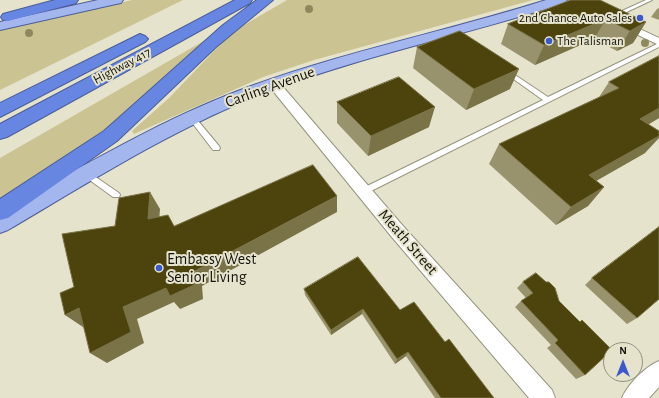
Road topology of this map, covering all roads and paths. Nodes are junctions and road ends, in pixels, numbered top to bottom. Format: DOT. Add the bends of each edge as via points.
graph roads {
  1 [pos="71,0"];
  2 [pos="91,0"];
  3 [pos="116,0"];
  4 [pos="216,0"];
  5 [pos="245,0"];
  6 [pos="266,0"];
  7 [pos="560,0"];
  8 [pos="650,0"];
  9 [pos="606,16"];
  10 [pos="3,20"];
  11 [pos="659,43"];
  12 [pos="502,69"];
  13 [pos="273,84"];
  14 [pos="548,100"];
  15 [pos="0,111"];
  16 [pos="192,118"];
  17 [pos="0,132"];
  18 [pos="216,148"];
  19 [pos="87,174"];
  20 [pos="364,191"];
  21 [pos="116,195"];
  22 [pos="0,211"];
  23 [pos="0,223"];
  24 [pos="659,372"];
  25 [pos="544,398"];
  26 [pos="633,398"];
  1 -- 10 [label="highway"];
  2 -- 10 [label="main road"];
  3 -- 10 [label="main road"];
  4 -- 15 [label="highway"];
  5 -- 17 [label="highway, Highway 417"];
  6 -- 22 [label="highway" via="240,17 216,38 155,98 113,134"];
  7 -- 13 [label="main road, Carling Avenue" via="497,21 310,71"];
  8 -- 9 [label="lane"];
  9 -- 11 [label="street"];
  11 -- 14 [label="lane"];
  12 -- 14 [label="lane"];
  13 -- 16 [label="main road, Carling Avenue"];
  13 -- 20 [label="street, Meath Street"];
  14 -- 20 [label="lane"];
  16 -- 18 [label="lane"];
  16 -- 19 [label="main road, Carling Avenue"];
  19 -- 21 [label="lane"];
  19 -- 23 [label="main road, Carling Avenue"];
  20 -- 25 [label="street, Meath Street"];
  24 -- 26 [label="street"];
}
